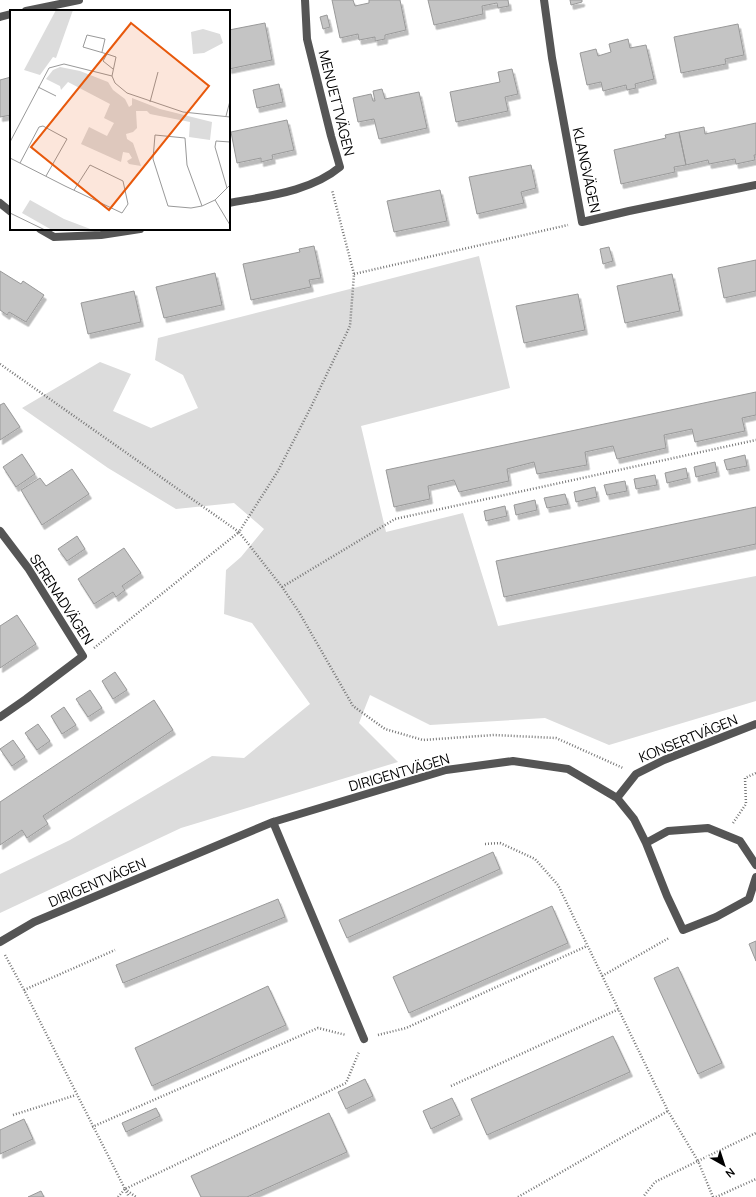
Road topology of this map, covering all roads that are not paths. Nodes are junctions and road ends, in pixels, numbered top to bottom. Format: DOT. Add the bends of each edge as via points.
graph roads {
  1 [pos="79,0"];
  2 [pos="305,0"];
  3 [pos="544,0"];
  4 [pos="31,10"];
  5 [pos="10,14"];
  6 [pos="0,17"];
  7 [pos="756,185"];
  8 [pos="0,203"];
  9 [pos="230,203"];
  10 [pos="10,211"];
  11 [pos="42,230"];
  12 [pos="134,230"];
  13 [pos="0,531"];
  14 [pos="0,717"];
  15 [pos="756,724"];
  16 [pos="617,798"];
  17 [pos="273,822"];
  18 [pos="646,843"];
  19 [pos="756,865"];
  20 [pos="756,877"];
  21 [pos="0,942"];
  22 [pos="364,1039"];
  1 -- 4 [label="street"];
  2 -- 9 [label="street, MENUETTVÄGEN" via="307,39 340,167 328,176 291,190"];
  3 -- 7 [label="street, KLANGVÄGEN" via="582,222"];
  5 -- 6 [label="street"];
  8 -- 10 [label="street"];
  11 -- 12 [label="street" via="54,237 102,235"];
  13 -- 14 [label="street, SERENADVÄGEN" via="28,568 83,656"];
  15 -- 16 [label="street, KONSERTVÄGEN" via="664,760 636,774"];
  16 -- 17 [label="street, DIRIGENTVÄGEN" via="568,769 513,760 446,770"];
  16 -- 18 [label="street, DIRIGENTVÄGEN" via="634,819"];
  17 -- 21 [label="street, DIRIGENTVÄGEN" via="34,922"];
  17 -- 22 [label="street"];
  18 -- 19 [label="street" via="668,831 708,828 740,841"];
  18 -- 20 [label="street, DIRIGENTVÄGEN" via="683,930 716,917 749,899"];
}
